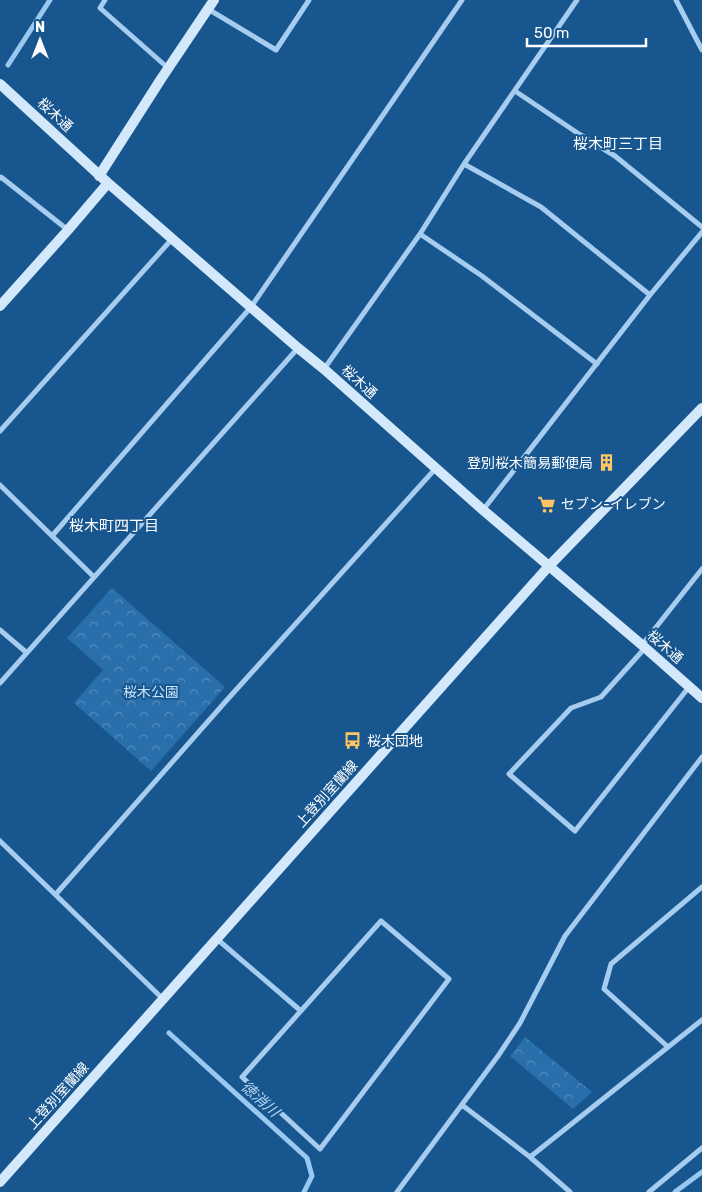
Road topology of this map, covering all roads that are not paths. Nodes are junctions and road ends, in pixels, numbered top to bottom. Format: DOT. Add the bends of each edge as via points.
graph roads {
  1 [pos="105,0"];
  2 [pos="214,0"];
  3 [pos="309,0"];
  4 [pos="462,0"];
  5 [pos="577,0"];
  6 [pos="676,0"];
  7 [pos="208,9"];
  8 [pos="702,50"];
  9 [pos="169,68"];
  10 [pos="0,84"];
  11 [pos="515,91"];
  12 [pos="464,164"];
  13 [pos="100,176"];
  14 [pos="0,178"];
  15 [pos="108,183"];
  16 [pos="702,227"];
  17 [pos="68,230"];
  18 [pos="702,232"];
  19 [pos="420,234"];
  20 [pos="172,239"];
  21 [pos="650,295"];
  22 [pos="0,306"];
  23 [pos="251,306"];
  24 [pos="298,348"];
  25 [pos="597,364"];
  26 [pos="324,369"];
  27 [pos="702,408"];
  28 [pos="0,431"];
  29 [pos="436,468"];
  30 [pos="0,485"];
  31 [pos="483,510"];
  32 [pos="52,536"];
  33 [pos="549,566"];
  34 [pos="702,569"];
  35 [pos="94,578"];
  36 [pos="0,630"];
  37 [pos="644,646"];
  38 [pos="27,653"];
  39 [pos="0,683"];
  40 [pos="689,686"];
  41 [pos="702,698"];
  42 [pos="702,757"];
  43 [pos="0,841"];
  44 [pos="702,887"];
  45 [pos="56,894"];
  46 [pos="216,939"];
  47 [pos="163,999"];
  48 [pos="301,1011"];
  49 [pos="702,1020"];
  50 [pos="668,1047"];
  51 [pos="462,1104"];
  52 [pos="702,1148"];
  53 [pos="530,1157"];
  54 [pos="1,1178"];
  55 [pos="397,1192"];
  56 [pos="570,1192"];
  57 [pos="649,1192"];
  1 -- 9 [label="street" via="100,8"];
  2 -- 7 [label="street"];
  3 -- 7 [label="street" via="276,50"];
  4 -- 23 [label="street"];
  5 -- 11 [label="street"];
  6 -- 8 [label="street"];
  7 -- 9 [label="street"];
  9 -- 13 [label="street"];
  10 -- 13 [label="street, 桜木通"];
  11 -- 12 [label="street"];
  11 -- 16 [label="street" via="615,156"];
  12 -- 19 [label="street"];
  12 -- 21 [label="street" via="541,207"];
  13 -- 15 [label="street, 桜木通"];
  14 -- 17 [label="street"];
  15 -- 17 [label="street"];
  15 -- 20 [label="street, 桜木通"];
  17 -- 22 [label="street"];
  18 -- 21 [label="street"];
  19 -- 25 [label="street" via="482,276"];
  19 -- 26 [label="street"];
  20 -- 23 [label="street, 桜木通"];
  20 -- 28 [label="street"];
  21 -- 25 [label="street"];
  23 -- 24 [label="street, 桜木通"];
  23 -- 32 [label="street"];
  24 -- 26 [label="street, 桜木通"];
  24 -- 35 [label="street"];
  25 -- 31 [label="street"];
  26 -- 29 [label="street, 桜木通"];
  27 -- 33 [label="street, 上登別室蘭線"];
  29 -- 31 [label="street, 桜木通"];
  29 -- 45 [label="street"];
  30 -- 32 [label="street"];
  31 -- 33 [label="street, 桜木通"];
  32 -- 35 [label="street"];
  33 -- 37 [label="street, 桜木通"];
  33 -- 46 [label="street, 上登別室蘭線"];
  34 -- 37 [label="street"];
  35 -- 38 [label="street"];
  36 -- 38 [label="street"];
  37 -- 40 [label="street, 桜木通"];
  37 -- 40 [label="street" via="602,697 570,708 509,774 575,831"];
  38 -- 39 [label="street"];
  40 -- 41 [label="street, 桜木通"];
  42 -- 51 [label="street" via="566,936 520,1023"];
  43 -- 45 [label="street"];
  44 -- 50 [label="street" via="611,964 604,989"];
  45 -- 47 [label="street"];
  46 -- 47 [label="street, 上登別室蘭線"];
  46 -- 48 [label="street"];
  47 -- 54 [label="street, 上登別室蘭線"];
  48 -- 48 [label="street" via="381,921 449,979 320,1149 242,1077"];
  49 -- 50 [label="street"];
  50 -- 53 [label="street"];
  51 -- 53 [label="street"];
  51 -- 55 [label="street"];
  52 -- 57 [label="street"];
  53 -- 56 [label="street"];
}
